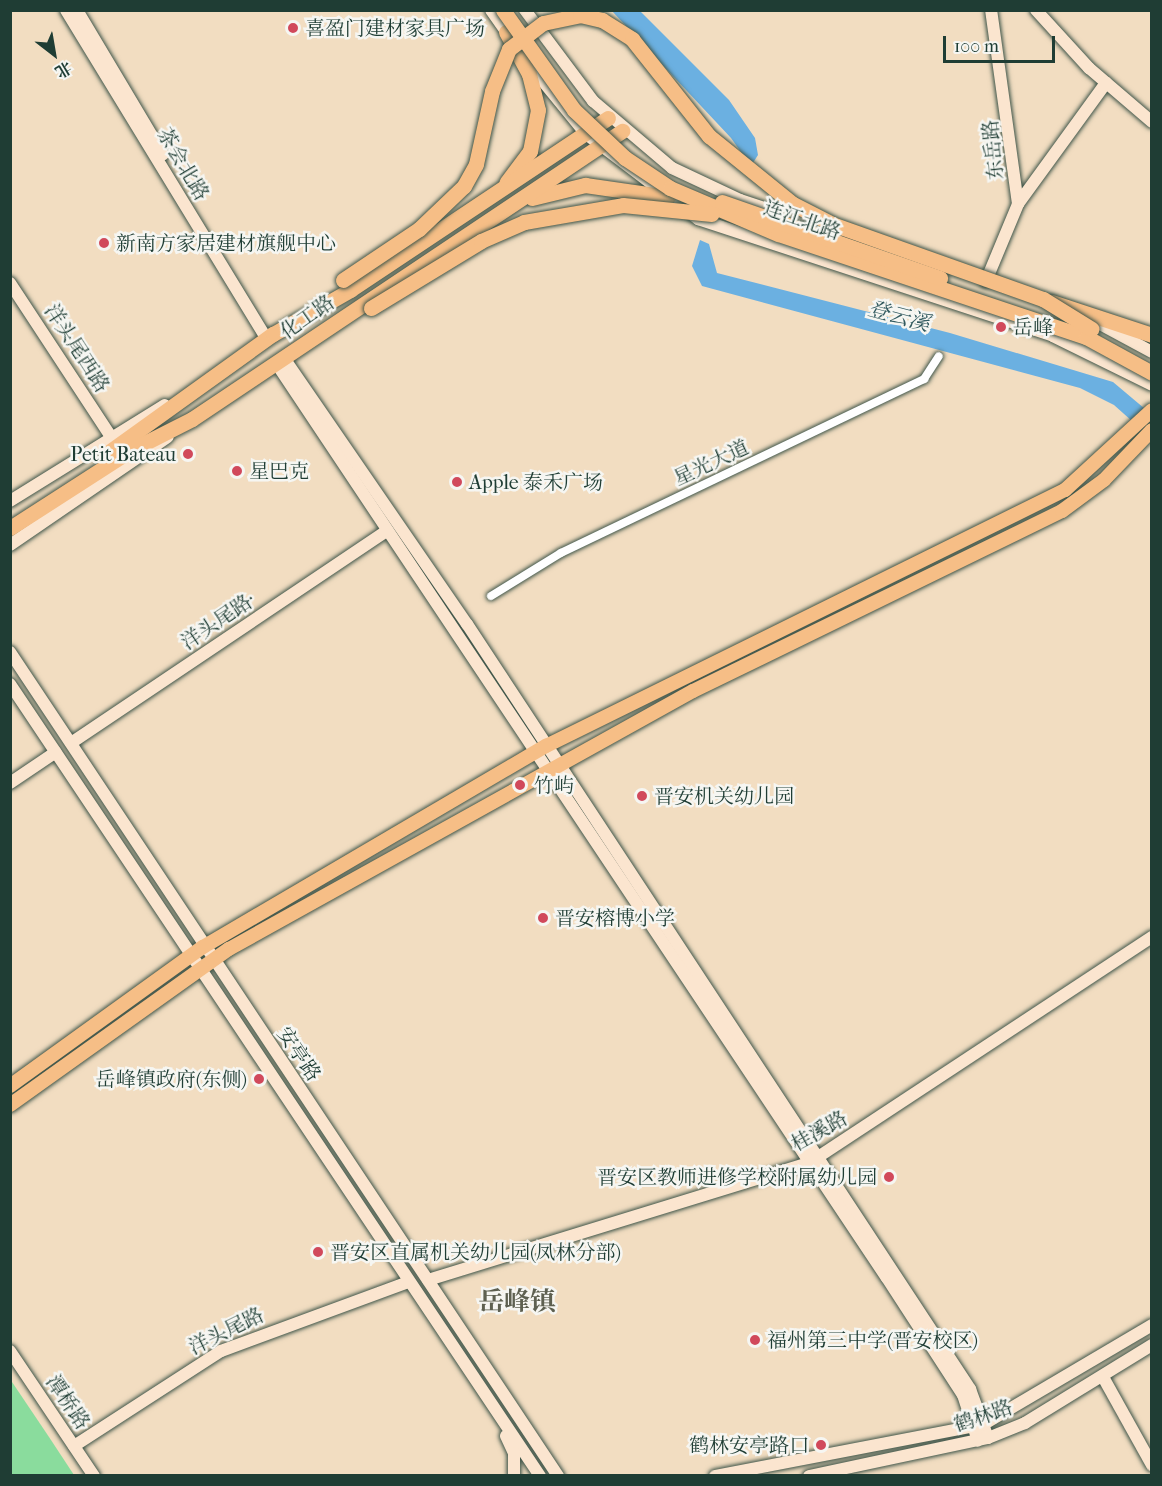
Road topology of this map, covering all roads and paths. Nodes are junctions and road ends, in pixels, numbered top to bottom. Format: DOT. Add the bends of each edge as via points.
graph roads {
  1 [pos="66,10"];
  2 [pos="76,10"];
  3 [pos="491,10"];
  4 [pos="503,10"];
  5 [pos="514,10"];
  6 [pos="525,10"];
  7 [pos="991,10"];
  8 [pos="1036,10"];
  9 [pos="506,33"];
  10 [pos="1106,83"];
  11 [pos="608,118"];
  12 [pos="1152,122"];
  13 [pos="622,131"];
  14 [pos="586,134"];
  15 [pos="600,146"];
  16 [pos="502,190"];
  17 [pos="668,197"];
  18 [pos="1018,204"];
  19 [pos="726,216"];
  20 [pos="466,233"];
  21 [pos="986,281"];
  22 [pos="10,283"];
  23 [pos="1043,299"];
  24 [pos="315,306"];
  25 [pos="1092,329"];
  26 [pos="328,330"];
  27 [pos="1152,335"];
  28 [pos="270,336"];
  29 [pos="1152,352"];
  30 [pos="939,356"];
  31 [pos="280,361"];
  32 [pos="1152,361"];
  33 [pos="1152,373"];
  34 [pos="1152,385"];
  35 [pos="177,399"];
  36 [pos="1152,410"];
  37 [pos="1152,430"];
  38 [pos="110,435"];
  39 [pos="10,501"];
  40 [pos="10,517"];
  41 [pos="387,531"];
  42 [pos="12,540"];
  43 [pos="491,596"];
  44 [pos="10,652"];
  45 [pos="10,684"];
  46 [pos="71,743"];
  47 [pos="541,749"];
  48 [pos="56,752"];
  49 [pos="552,767"];
  50 [pos="10,783"];
  51 [pos="1152,937"];
  52 [pos="203,946"];
  53 [pos="190,955"];
  54 [pos="212,959"];
  55 [pos="199,967"];
  56 [pos="10,1086"];
  57 [pos="10,1105"];
  58 [pos="813,1161"];
  59 [pos="428,1280"];
  60 [pos="409,1282"];
  61 [pos="1152,1325"];
  62 [pos="1152,1346"];
  63 [pos="10,1351"];
  64 [pos="471,1373"];
  65 [pos="1103,1377"];
  66 [pos="979,1425"];
  67 [pos="983,1439"];
  68 [pos="74,1446"];
  69 [pos="1152,1465"];
  70 [pos="94,1476"];
  71 [pos="514,1476"];
  72 [pos="540,1476"];
  73 [pos="558,1476"];
  74 [pos="715,1476"];
  75 [pos="809,1476"];
  1 -- 28 [label="main road, 茶会北路"];
  2 -- 28 [label="main road, 茶会北路"];
  3 -- 9 [label="main road"];
  4 -- 19 [label="highway, 连江北路, bridge" via="553,86 596,132 649,175"];
  5 -- 25 [label="highway, 连江北路, bridge" via="589,112 631,151 675,180 731,206"];
  6 -- 11 [label="main road"];
  7 -- 18 [label="main road, 东岳路"];
  8 -- 10 [label="main road"];
  9 -- 14 [label="main road"];
  9 -- 16 [label="highway" via="529,74 538,110 530,151"];
  10 -- 12 [label="main road"];
  10 -- 18 [label="main road"];
  11 -- 13 [label="main road"];
  11 -- 14 [label="highway, 化工路"];
  13 -- 15 [label="highway, 化工路"];
  13 -- 21 [label="main road" via="672,168 740,200"];
  14 -- 15 [label="main road"];
  14 -- 16 [label="highway, 化工路"];
  15 -- 17 [label="main road"];
  15 -- 20 [label="highway, 化工路"];
  16 -- 24 [label="highway, 化工路" via="350,290"];
  17 -- 20 [label="highway" via="604,185 563,188"];
  17 -- 34 [label="main road" via="711,225 1077,345"];
  18 -- 21 [label="main road, 东岳路"];
  19 -- 26 [label="highway, bridge" via="623,205 524,222 481,241"];
  19 -- 33 [label="highway, 连江北路, bridge" via="1086,337"];
  20 -- 26 [label="highway, 化工路"];
  21 -- 29 [label="main road" via="1104,326"];
  22 -- 38 [label="main road, 洋头尾西路"];
  23 -- 24 [label="highway, bridge" via="832,224 793,204 709,136 632,39 602,20 580,15 543,23 509,49 492,91 479,156 464,186 419,230 343,279"];
  23 -- 25 [label="highway, bridge"];
  23 -- 27 [label="highway, bridge"];
  24 -- 28 [label="highway, 化工路"];
  25 -- 32 [label="highway, 连江北路"];
  26 -- 31 [label="highway, 化工路"];
  28 -- 35 [label="highway, 化工路"];
  30 -- 43 [label="street, 星光大道" via="924,379 561,553"];
  31 -- 41 [label="main road"];
  31 -- 42 [label="highway, 化工路" via="192,419 131,450"];
  31 -- 47 [label="main road"];
  35 -- 38 [label="main road"];
  35 -- 40 [label="highway, 化工路" via="126,441"];
  36 -- 47 [label="main road" via="1097,466 1056,495"];
  37 -- 49 [label="main road" via="1104,480 1062,511 693,691"];
  38 -- 39 [label="main road"];
  41 -- 46 [label="main road, 洋头尾路·"];
  41 -- 47 [label="main road"];
  44 -- 46 [label="main road, 安亭路"];
  45 -- 48 [label="main road, 安亭路"];
  46 -- 52 [label="main road, 安亭路"];
  47 -- 49 [label="main road"];
  47 -- 52 [label="main road"];
  48 -- 50 [label="main road"];
  48 -- 53 [label="main road, 安亭路"];
  49 -- 54 [label="main road"];
  49 -- 58 [label="main road"];
  51 -- 58 [label="main road, 桂溪路"];
  52 -- 53 [label="main road"];
  52 -- 54 [label="main road, 安亭路"];
  53 -- 55 [label="main road, 安亭路"];
  53 -- 56 [label="main road"];
  54 -- 55 [label="main road"];
  54 -- 59 [label="main road, 安亭路"];
  55 -- 57 [label="main road"];
  55 -- 60 [label="main road, 安亭路"];
  58 -- 59 [label="main road, 桂溪路"];
  58 -- 66 [label="main road"];
  59 -- 73 [label="main road, 安亭路"];
  60 -- 64 [label="main road, 安亭路"];
  60 -- 68 [label="main road, 洋头尾路" via="221,1351"];
  61 -- 66 [label="main road, 鹤林路"];
  62 -- 65 [label="main road, 鹤林路"];
  63 -- 68 [label="main road, 潭桥路"];
  64 -- 71 [label="main road" via="512,1445"];
  64 -- 72 [label="main road, 安亭路"];
  65 -- 67 [label="main road, 鹤林路"];
  65 -- 69 [label="main road"];
  66 -- 67 [label="main road"];
  66 -- 74 [label="main road, 鹤林路"];
  67 -- 75 [label="main road, 鹤林路"];
  68 -- 70 [label="main road, 潭桥路"];
}
